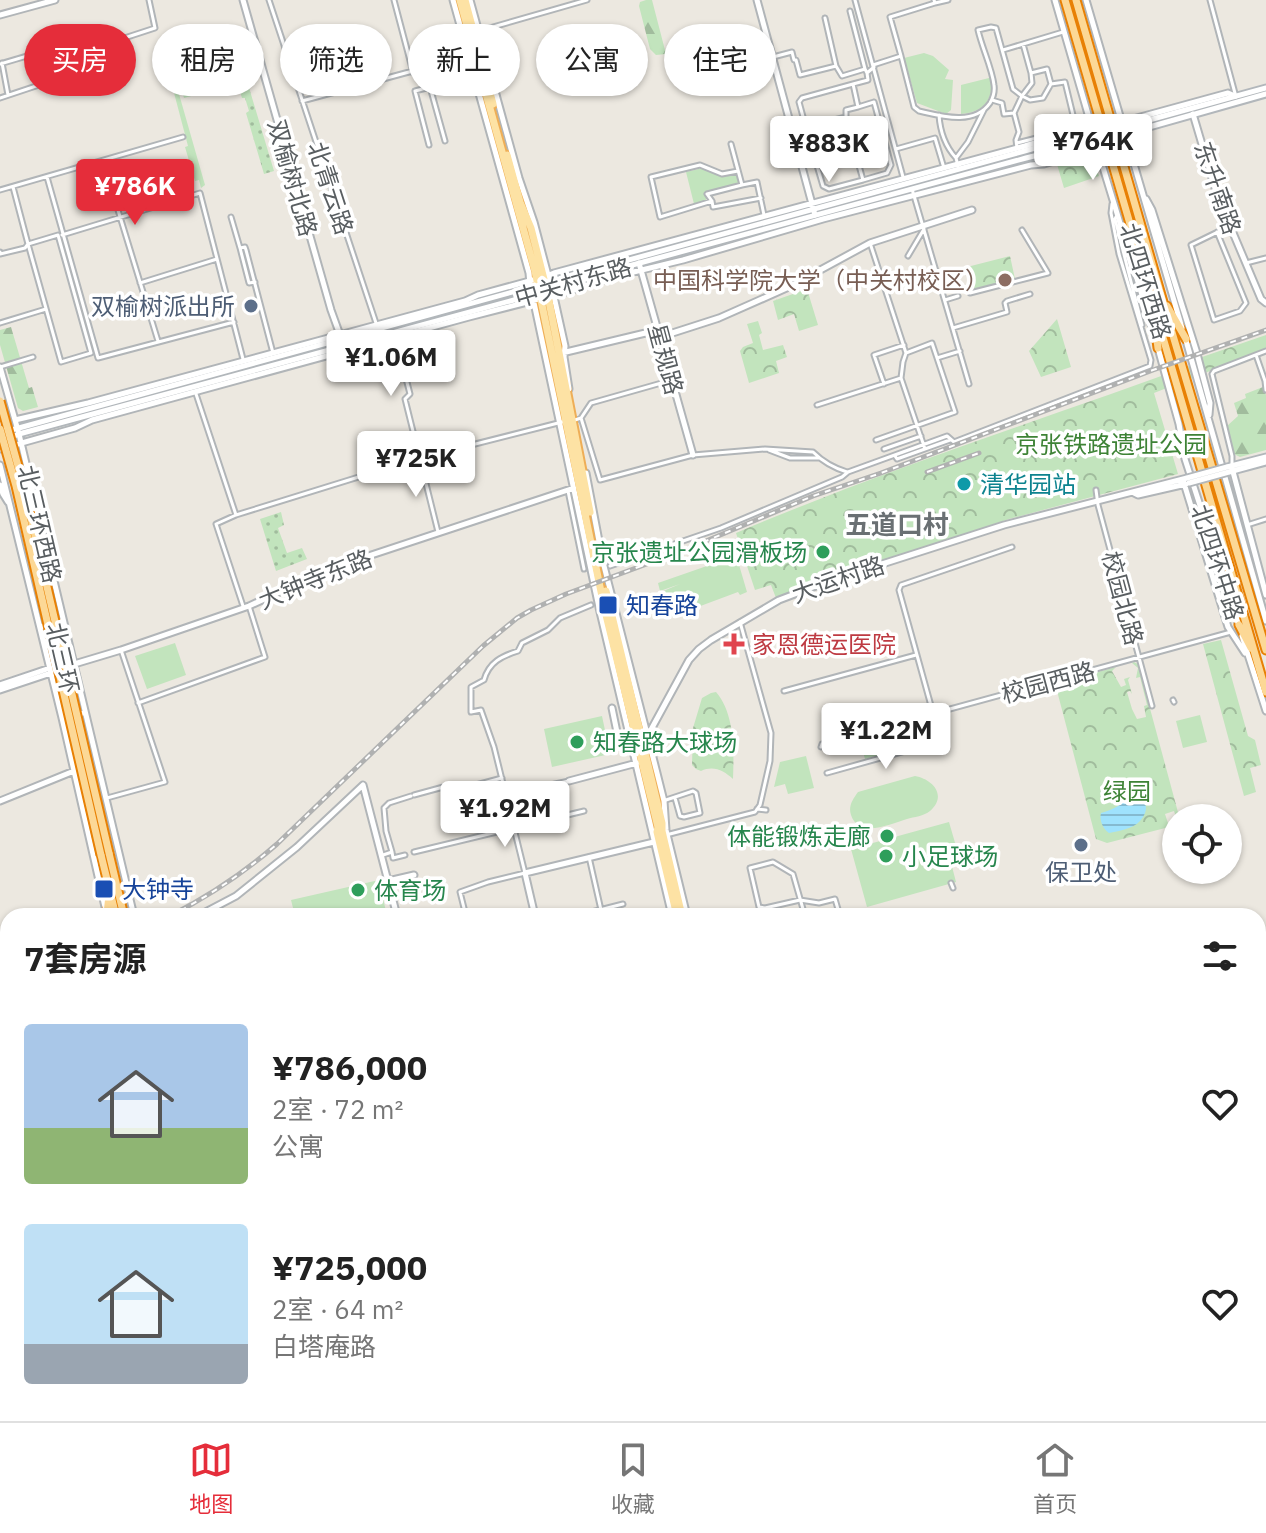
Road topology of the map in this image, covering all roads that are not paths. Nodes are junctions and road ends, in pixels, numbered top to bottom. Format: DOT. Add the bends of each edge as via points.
graph roads {
  1 [pos="55,0"];
  2 [pos="149,0"];
  3 [pos="243,0"];
  4 [pos="269,0"];
  5 [pos="394,0"];
  6 [pos="453,0"];
  7 [pos="465,0"];
  8 [pos="587,0"];
  9 [pos="757,0"];
  10 [pos="855,0"];
  11 [pos="948,0"];
  12 [pos="1055,0"];
  13 [pos="1065,0"];
  14 [pos="1076,0"];
  15 [pos="1086,0"];
  16 [pos="1210,0"];
  17 [pos="935,2"];
  18 [pos="850,11"];
  19 [pos="0,15"];
  20 [pos="825,18"];
  21 [pos="460,24"];
  22 [pos="476,24"];
  23 [pos="503,24"];
  24 [pos="764,24"];
  25 [pos="1063,32"];
  26 [pos="136,34"];
  27 [pos="1023,44"];
  28 [pos="1003,50"];
  29 [pos="408,53"];
  30 [pos="776,56"];
  31 [pos="901,56"];
  32 [pos="24,57"];
  33 [pos="1,64"];
  34 [pos="836,66"];
  35 [pos="873,66"];
  36 [pos="776,68"];
  37 [pos="866,71"];
  38 [pos="408,73"];
  39 [pos="1031,73"];
  40 [pos="853,84"];
  41 [pos="1051,84"];
  42 [pos="24,90"];
  43 [pos="1266,91"];
  44 [pos="8,95"];
  45 [pos="481,96"];
  46 [pos="496,96"];
  47 [pos="1022,96"];
  48 [pos="1236,97"];
  49 [pos="0,98"];
  50 [pos="497,99"];
  51 [pos="992,100"];
  52 [pos="302,101"];
  53 [pos="858,107"];
  54 [pos="984,110"];
  55 [pos="1014,113"];
  56 [pos="1193,114"];
  57 [pos="496,115"];
  58 [pos="939,115"];
  59 [pos="846,117"];
  60 [pos="1091,126"];
  61 [pos="1122,129"];
  62 [pos="808,135"];
  63 [pos="183,137"];
  64 [pos="851,137"];
  65 [pos="1098,137"];
  66 [pos="795,139"];
  67 [pos="445,141"];
  68 [pos="731,144"];
  69 [pos="429,145"];
  70 [pos="1017,146"];
  71 [pos="1097,148"];
  72 [pos="896,149"];
  73 [pos="103,161"];
  74 [pos="957,164"];
  75 [pos="944,168"];
  76 [pos="738,171"];
  77 [pos="47,177"];
  78 [pos="863,180"];
  79 [pos="904,182"];
  80 [pos="742,185"];
  81 [pos="13,187"];
  82 [pos="912,189"];
  83 [pos="0,190"];
  84 [pos="854,192"];
  85 [pos="1142,192"];
  86 [pos="864,196"];
  87 [pos="914,197"];
  88 [pos="1113,197"];
  89 [pos="761,198"];
  90 [pos="712,201"];
  91 [pos="813,209"];
  92 [pos="972,210"];
  93 [pos="1118,215"];
  94 [pos="231,217"];
  95 [pos="121,218"];
  96 [pos="765,220"];
  97 [pos="1230,226"];
  98 [pos="924,228"];
  99 [pos="1022,230"];
  100 [pos="1217,232"];
  101 [pos="62,235"];
  102 [pos="870,243"];
  103 [pos="28,244"];
  104 [pos="240,248"];
  105 [pos="0,252"];
  106 [pos="908,256"];
  107 [pos="1266,258"];
  108 [pos="218,259"];
  109 [pos="639,263"];
  110 [pos="1245,263"];
  111 [pos="642,271"];
  112 [pos="255,282"];
  113 [pos="140,283"];
  114 [pos="542,288"];
  115 [pos="970,293"];
  116 [pos="1030,294"];
  117 [pos="1161,295"];
  118 [pos="958,296"];
  119 [pos="945,300"];
  120 [pos="1153,303"];
  121 [pos="1266,303"];
  122 [pos="46,309"];
  123 [pos="234,322"];
  124 [pos="0,323"];
  125 [pos="377,327"];
  126 [pos="953,328"];
  127 [pos="659,333"];
  128 [pos="1143,333"];
  129 [pos="395,334"];
  130 [pos="338,337"];
  131 [pos="1186,339"];
  132 [pos="158,342"];
  133 [pos="904,345"];
  134 [pos="1158,348"];
  135 [pos="960,351"];
  136 [pos="1266,351"];
  137 [pos="273,353"];
  138 [pos="906,353"];
  139 [pos="555,354"];
  140 [pos="1256,355"];
  141 [pos="33,357"];
  142 [pos="937,358"];
  143 [pos="244,364"];
  144 [pos="0,367"];
  145 [pos="901,378"];
  146 [pos="672,380"];
  147 [pos="884,384"];
  148 [pos="969,384"];
  149 [pos="195,389"];
  150 [pos="1266,390"];
  151 [pos="9,401"];
  152 [pos="0,402"];
  153 [pos="817,405"];
  154 [pos="0,413"];
  155 [pos="15,420"];
  156 [pos="571,420"];
  157 [pos="1209,420"];
  158 [pos="918,425"];
  159 [pos="18,431"];
  160 [pos="2,435"];
  161 [pos="921,436"];
  162 [pos="876,440"];
  163 [pos="21,443"];
  164 [pos="924,446"];
  165 [pos="9,447"];
  166 [pos="0,449"];
  167 [pos="884,449"];
  168 [pos="693,455"];
  169 [pos="420,458"];
  170 [pos="1185,459"];
  171 [pos="1266,460"];
  172 [pos="0,465"];
  173 [pos="1230,469"];
  174 [pos="848,472"];
  175 [pos="1186,481"];
  176 [pos="0,485"];
  177 [pos="579,487"];
  178 [pos="1096,490"];
  179 [pos="1097,502"];
  180 [pos="11,505"];
  181 [pos="1225,514"];
  182 [pos="236,515"];
  183 [pos="1216,516"];
  184 [pos="1266,519"];
  185 [pos="1247,525"];
  186 [pos="438,533"];
  187 [pos="1012,547"];
  188 [pos="610,566"];
  189 [pos="584,569"];
  190 [pos="1266,593"];
  191 [pos="591,605"];
  192 [pos="246,607"];
  193 [pos="63,621"];
  194 [pos="1266,621"];
  195 [pos="740,622"];
  196 [pos="1239,625"];
  197 [pos="40,627"];
  198 [pos="1231,632"];
  199 [pos="121,650"];
  200 [pos="1266,650"];
  201 [pos="917,655"];
  202 [pos="1139,658"];
  203 [pos="1249,661"];
  204 [pos="74,664"];
  205 [pos="1259,664"];
  206 [pos="51,671"];
  207 [pos="0,688"];
  208 [pos="784,691"];
  209 [pos="1266,692"];
  210 [pos="138,703"];
  211 [pos="1152,706"];
  212 [pos="612,708"];
  213 [pos="1266,711"];
  214 [pos="85,712"];
  215 [pos="933,713"];
  216 [pos="62,718"];
  217 [pos="638,738"];
  218 [pos="821,747"];
  219 [pos="942,747"];
  220 [pos="637,763"];
  221 [pos="74,771"];
  222 [pos="827,773"];
  223 [pos="502,778"];
  224 [pos="569,781"];
  225 [pos="518,792"];
  226 [pos="106,798"];
  227 [pos="675,798"];
  228 [pos="0,801"];
  229 [pos="664,801"];
  230 [pos="757,809"];
  231 [pos="766,810"];
  232 [pos="584,811"];
  233 [pos="700,813"];
  234 [pos="536,815"];
  235 [pos="512,820"];
  236 [pos="703,825"];
  237 [pos="513,827"];
  238 [pos="661,838"];
  239 [pos="392,852"];
  240 [pos="414,852"];
  241 [pos="105,854"];
  242 [pos="382,855"];
  243 [pos="405,855"];
  244 [pos="589,857"];
  245 [pos="525,873"];
  246 [pos="414,875"];
  247 [pos="388,881"];
  248 [pos="800,900"];
  249 [pos="623,904"];
  250 [pos="108,908"];
  251 [pos="110,908"];
  252 [pos="122,908"];
  253 [pos="132,908"];
  254 [pos="213,908"];
  255 [pos="395,908"];
  256 [pos="464,908"];
  257 [pos="533,908"];
  258 [pos="601,908"];
  259 [pos="608,908"];
  260 [pos="678,908"];
  261 [pos="765,908"];
  262 [pos="802,908"];
  263 [pos="838,908"];
  1 -- 19 [label="street"];
  2 -- 26 [label="street" via="155,28"];
  3 -- 130 [label="street, 双榆树北路"];
  4 -- 52 [label="street, 北青云路"];
  5 -- 29 [label="street"];
  6 -- 21 [label="street"];
  7 -- 22 [label="street"];
  7 -- 57 [label="main road"];
  7 -- 114 [label="main road"];
  8 -- 23 [label="street"];
  9 -- 24 [label="street"];
  10 -- 35 [label="street"];
  11 -- 17 [label="street"];
  12 -- 25 [label="street, 北四环西路"];
  13 -- 120 [label="highway, 北四环西路"];
  14 -- 117 [label="highway, 北四环西路"];
  15 -- 61 [label="street, 北四环西路"];
  16 -- 48 [label="street"];
  17 -- 31 [label="street" via="890,17"];
  18 -- 37 [label="street"];
  20 -- 34 [label="street"];
  25 -- 27 [label="street"];
  25 -- 60 [label="street, 北四环西路"];
  27 -- 28 [label="street"];
  27 -- 39 [label="street"];
  28 -- 47 [label="street" via="1013,89"];
  28 -- 51 [label="street" via="996,28 978,30 994,83"];
  30 -- 34 [label="street" via="792,52 800,75"];
  31 -- 35 [label="street"];
  31 -- 58 [label="street" via="914,107"];
  32 -- 33 [label="street"];
  33 -- 44 [label="street"];
  34 -- 37 [label="street" via="842,76"];
  35 -- 37 [label="street"];
  35 -- 72 [label="street"];
  36 -- 66 [label="street"];
  37 -- 40 [label="street" via="868,80"];
  38 -- 52 [label="street"];
  39 -- 41 [label="street" via="1047,69"];
  39 -- 47 [label="street" via="1032,83"];
  40 -- 53 [label="street"];
  40 -- 62 [label="street" via="802,98"];
  41 -- 47 [label="street" via="1043,98"];
  41 -- 70 [label="street" via="1065,82 1073,115 1068,130"];
  42 -- 44 [label="street"];
  43 -- 48 [label="street, 中关村东路"];
  43 -- 56 [label="street, 中关村东路"];
  44 -- 49 [label="street"];
  45 -- 114 [label="street" via="529,273"];
  46 -- 50 [label="street"];
  47 -- 55 [label="street"];
  48 -- 61 [label="street, 中关村东路"];
  50 -- 57 [label="main road"];
  50 -- 114 [label="street" via="534,222"];
  51 -- 54 [label="street"];
  51 -- 55 [label="street" via="1002,103 1004,114"];
  52 -- 125 [label="street, 北青云路"];
  53 -- 59 [label="street" via="846,110"];
  53 -- 78 [label="street" via="874,102 891,165 887,173"];
  54 -- 58 [label="street" via="957,118"];
  54 -- 74 [label="street"];
  55 -- 70 [label="street"];
  56 -- 61 [label="street, 中关村东路"];
  56 -- 97 [label="street, 东升南路"];
  57 -- 114 [label="main road" via="531,228"];
  58 -- 74 [label="street"];
  59 -- 64 [label="street"];
  59 -- 64 [label="street" via="830,121 835,141"];
  60 -- 65 [label="street, 北四环西路"];
  60 -- 70 [label="street, 中关村东路"];
  61 -- 65 [label="street, 中关村东路, bridge"];
  61 -- 85 [label="street, 北四环西路"];
  62 -- 66 [label="street"];
  62 -- 78 [label="street" via="823,186"];
  63 -- 73 [label="street"];
  64 -- 78 [label="street"];
  65 -- 71 [label="street, 北四环西路"];
  65 -- 74 [label="street, 中关村东路"];
  65 -- 82 [label="street, 中关村东路"];
  66 -- 91 [label="street"];
  67 -- 69 [label="street" via="430,87 415,91"];
  68 -- 76 [label="street"];
  70 -- 74 [label="street, 中关村东路"];
  71 -- 87 [label="street, 中关村东路"];
  71 -- 88 [label="street, 北四环西路"];
  72 -- 75 [label="street" via="935,138"];
  72 -- 79 [label="street"];
  73 -- 77 [label="street"];
  73 -- 95 [label="street"];
  74 -- 75 [label="street, 中关村东路"];
  74 -- 79 [label="street, 中关村东路"];
  75 -- 79 [label="street, 中关村东路"];
  76 -- 80 [label="street"];
  76 -- 90 [label="street" via="722,174 700,165 651,177 660,217"];
  77 -- 81 [label="street"];
  77 -- 101 [label="street"];
  79 -- 84 [label="street, 中关村东路"];
  79 -- 86 [label="street, 中关村东路"];
  80 -- 89 [label="street" via="757,182"];
  80 -- 90 [label="street" via="707,194"];
  81 -- 83 [label="street"];
  81 -- 103 [label="street"];
  82 -- 87 [label="street"];
  82 -- 91 [label="street, 中关村东路"];
  84 -- 86 [label="street"];
  84 -- 91 [label="street, 中关村东路"];
  85 -- 131 [label="street, 北四环西路"];
  85 -- 157 [label="street" via="1196,350 1210,403"];
  86 -- 91 [label="street, 中关村东路"];
  87 -- 98 [label="street"];
  87 -- 111 [label="street, 中关村东路"];
  88 -- 93 [label="street, 北四环西路"];
  88 -- 128 [label="street" via="1119,254"];
  89 -- 90 [label="street" via="713,207"];
  89 -- 96 [label="street"];
  91 -- 96 [label="street, 中关村东路"];
  91 -- 109 [label="street, 中关村东路"];
  92 -- 98 [label="street"];
  93 -- 128 [label="street"];
  93 -- 134 [label="street, 北四环西路"];
  94 -- 104 [label="street"];
  95 -- 101 [label="street"];
  95 -- 108 [label="street" via="200,193"];
  95 -- 113 [label="street"];
  96 -- 114 [label="street, 中关村东路"];
  97 -- 100 [label="street"];
  97 -- 110 [label="street, 东升南路"];
  98 -- 102 [label="street"];
  98 -- 106 [label="street"];
  98 -- 119 [label="street"];
  99 -- 115 [label="street" via="1048,273"];
  100 -- 100 [label="street" via="1191,245 1214,320 1240,311 1246,303"];
  101 -- 132 [label="street" via="98,358"];
  102 -- 127 [label="street" via="719,318"];
  102 -- 133 [label="street"];
  103 -- 105 [label="street"];
  103 -- 122 [label="street"];
  103 -- 122 [label="street" via="58,235 91,353 61,362"];
  104 -- 112 [label="street" via="245,247"];
  104 -- 112 [label="street" via="249,283"];
  107 -- 110 [label="street"];
  108 -- 113 [label="street"];
  108 -- 123 [label="street"];
  109 -- 111 [label="street, 星规路"];
  109 -- 114 [label="street, 中关村东路"];
  110 -- 121 [label="street, 东升南路"];
  111 -- 114 [label="street, 中关村东路"];
  111 -- 127 [label="street, 星规路"];
  112 -- 137 [label="street"];
  113 -- 132 [label="street"];
  114 -- 125 [label="street, 中关村东路"];
  114 -- 129 [label="street, 中关村东路"];
  114 -- 129 [label="street, 中关村东路"];
  114 -- 139 [label="main road"];
  114 -- 139 [label="street"];
  116 -- 126 [label="street" via="1007,301 1007,312"];
  117 -- 131 [label="highway"];
  117 -- 181 [label="highway, 北四环西路"];
  118 -- 119 [label="street"];
  119 -- 126 [label="street"];
  120 -- 134 [label="highway"];
  120 -- 183 [label="highway, 北四环西路"];
  122 -- 124 [label="street"];
  123 -- 132 [label="street"];
  123 -- 143 [label="street"];
  125 -- 130 [label="street, 中关村东路"];
  126 -- 135 [label="street"];
  127 -- 139 [label="street"];
  127 -- 146 [label="street, 星规路"];
  128 -- 164 [label="street" via="1150,366 954,442 947,436"];
  129 -- 149 [label="street, 中关村东路"];
  129 -- 169 [label="street"];
  130 -- 137 [label="street, 中关村东路"];
  130 -- 143 [label="street, 中关村东路"];
  131 -- 157 [label="street, 北四环西路"];
  133 -- 138 [label="street"];
  133 -- 147 [label="street" via="874,355"];
  134 -- 170 [label="street, 北四环西路"];
  135 -- 142 [label="street"];
  135 -- 148 [label="street"];
  136 -- 140 [label="street"];
  137 -- 143 [label="street, 中关村东路"];
  138 -- 142 [label="street" via="932,343"];
  138 -- 145 [label="street"];
  139 -- 156 [label="main road"];
  139 -- 156 [label="main road" via="567,386"];
  140 -- 150 [label="street"];
  140 -- 173 [label="street" via="1212,374 1232,456"];
  141 -- 144 [label="street"];
  142 -- 158 [label="street" via="955,412"];
  143 -- 155 [label="street, 中关村东路"];
  143 -- 159 [label="street, 中关村东路"];
  144 -- 151 [label="street, 北三环西路"];
  145 -- 147 [label="street"];
  145 -- 158 [label="street"];
  146 -- 156 [label="street" via="591,403"];
  146 -- 168 [label="street, 星规路"];
  147 -- 153 [label="street"];
  149 -- 159 [label="street, 中关村东路"];
  149 -- 163 [label="street, 中关村东路"];
  149 -- 182 [label="street"];
  151 -- 152 [label="street"];
  151 -- 155 [label="street, 北三环西路"];
  152 -- 241 [label="highway, 北三环, bridge"];
  154 -- 160 [label="street"];
  155 -- 159 [label="street, 北三环西路"];
  156 -- 168 [label="street" via="600,480"];
  156 -- 169 [label="street"];
  156 -- 177 [label="main road"];
  157 -- 194 [label="street, 北四环中路"];
  158 -- 161 [label="street"];
  158 -- 162 [label="street"];
  159 -- 160 [label="street"];
  159 -- 163 [label="street, 北三环西路"];
  160 -- 165 [label="street"];
  160 -- 241 [label="highway, 北三环, bridge"];
  161 -- 164 [label="street"];
  161 -- 167 [label="street"];
  163 -- 165 [label="street, 中关村东路"];
  163 -- 193 [label="street, 北三环西路"];
  164 -- 174 [label="street"];
  165 -- 166 [label="street, 中关村东路"];
  168 -- 174 [label="street" via="765,449 813,452"];
  169 -- 182 [label="street"];
  169 -- 186 [label="street"];
  170 -- 196 [label="street, 北四环中路"];
  171 -- 173 [label="street, 大运村路"];
  172 -- 180 [label="street, 北三环西路"];
  173 -- 175 [label="street, 大运村路, bridge"];
  173 -- 185 [label="street"];
  174 -- 188 [label="street" via="721,528"];
  175 -- 179 [label="street, 大运村路"];
  175 -- 198 [label="street"];
  176 -- 180 [label="street"];
  177 -- 186 [label="street, 大钟寺东路"];
  177 -- 189 [label="street"];
  177 -- 217 [label="main road"];
  178 -- 179 [label="street, 校园北路"];
  179 -- 195 [label="street, 大运村路" via="1004,525 829,581"];
  179 -- 202 [label="street, 校园北路"];
  180 -- 197 [label="street, 北三环西路"];
  181 -- 200 [label="highway, 北四环中路"];
  182 -- 192 [label="street" via="216,527"];
  183 -- 205 [label="highway, 北四环中路"];
  184 -- 185 [label="street"];
  185 -- 190 [label="street"];
  186 -- 192 [label="street, 大钟寺东路" via="332,568"];
  187 -- 201 [label="street" via="903,584 899,590"];
  191 -- 223 [label="street" via="560,618 518,651 501,657 487,669 484,680 471,687 471,712 481,710"];
  192 -- 199 [label="street, 大钟寺东路"];
  192 -- 210 [label="street" via="265,657"];
  193 -- 197 [label="street"];
  193 -- 204 [label="street, 北三环西路"];
  195 -- 217 [label="street, 大运村路" via="689,660"];
  195 -- 230 [label="street" via="771,733 770,761"];
  196 -- 203 [label="street, 北四环中路"];
  196 -- 205 [label="highway"];
  197 -- 206 [label="street, 北三环西路"];
  198 -- 202 [label="street, 校园西路"];
  198 -- 203 [label="street"];
  199 -- 204 [label="street, 大钟寺东路"];
  199 -- 210 [label="street"];
  201 -- 208 [label="street"];
  201 -- 215 [label="street"];
  202 -- 211 [label="street, 校园北路"];
  202 -- 215 [label="street, 校园西路"];
  203 -- 213 [label="street, 北四环中路"];
  204 -- 206 [label="street, 大钟寺东路"];
  204 -- 214 [label="street, 北三环西路"];
  205 -- 209 [label="highway, 北四环中路"];
  206 -- 207 [label="street, 大钟寺东路"];
  206 -- 216 [label="street, 北三环西路"];
  210 -- 226 [label="street" via="165,782"];
  212 -- 217 [label="street" via="618,737"];
  214 -- 216 [label="street"];
  214 -- 226 [label="street, 北三环西路"];
  215 -- 218 [label="street, 校园西路"];
  216 -- 221 [label="street, 北三环西路"];
  217 -- 220 [label="street"];
  217 -- 229 [label="street"];
  217 -- 238 [label="main road" via="662,823"];
  219 -- 222 [label="street" via="920,747"];
  220 -- 224 [label="street"];
  220 -- 238 [label="street"];
  221 -- 228 [label="street"];
  221 -- 250 [label="street, 北三环西路"];
  223 -- 235 [label="street"];
  223 -- 239 [label="street" via="461,789 447,786 389,803 384,808"];
  224 -- 225 [label="street"];
  226 -- 253 [label="street, 北三环西路"];
  227 -- 229 [label="street"];
  227 -- 233 [label="street" via="680,816"];
  227 -- 233 [label="street" via="693,791"];
  229 -- 238 [label="street"];
  230 -- 231 [label="street"];
  230 -- 236 [label="street"];
  232 -- 237 [label="street"];
  233 -- 236 [label="street"];
  234 -- 235 [label="street"];
  235 -- 237 [label="street"];
  236 -- 238 [label="street"];
  237 -- 240 [label="street"];
  237 -- 245 [label="street"];
  238 -- 244 [label="street"];
  238 -- 260 [label="main road"];
  239 -- 242 [label="street"];
  239 -- 243 [label="street" via="393,858"];
  241 -- 251 [label="highway, 北三环"];
  241 -- 252 [label="highway, 北三环"];
  242 -- 247 [label="street"];
  242 -- 254 [label="street" via="363,785 285,857"];
  244 -- 245 [label="street"];
  244 -- 258 [label="street"];
  245 -- 256 [label="street" via="460,892"];
  245 -- 257 [label="street"];
  246 -- 247 [label="street"];
  247 -- 255 [label="street"];
  248 -- 261 [label="street"];
  248 -- 261 [label="street" via="793,874 773,862 750,868 759,907"];
  248 -- 262 [label="street"];
  248 -- 263 [label="street" via="835,899"];
  249 -- 259 [label="street"];
}
